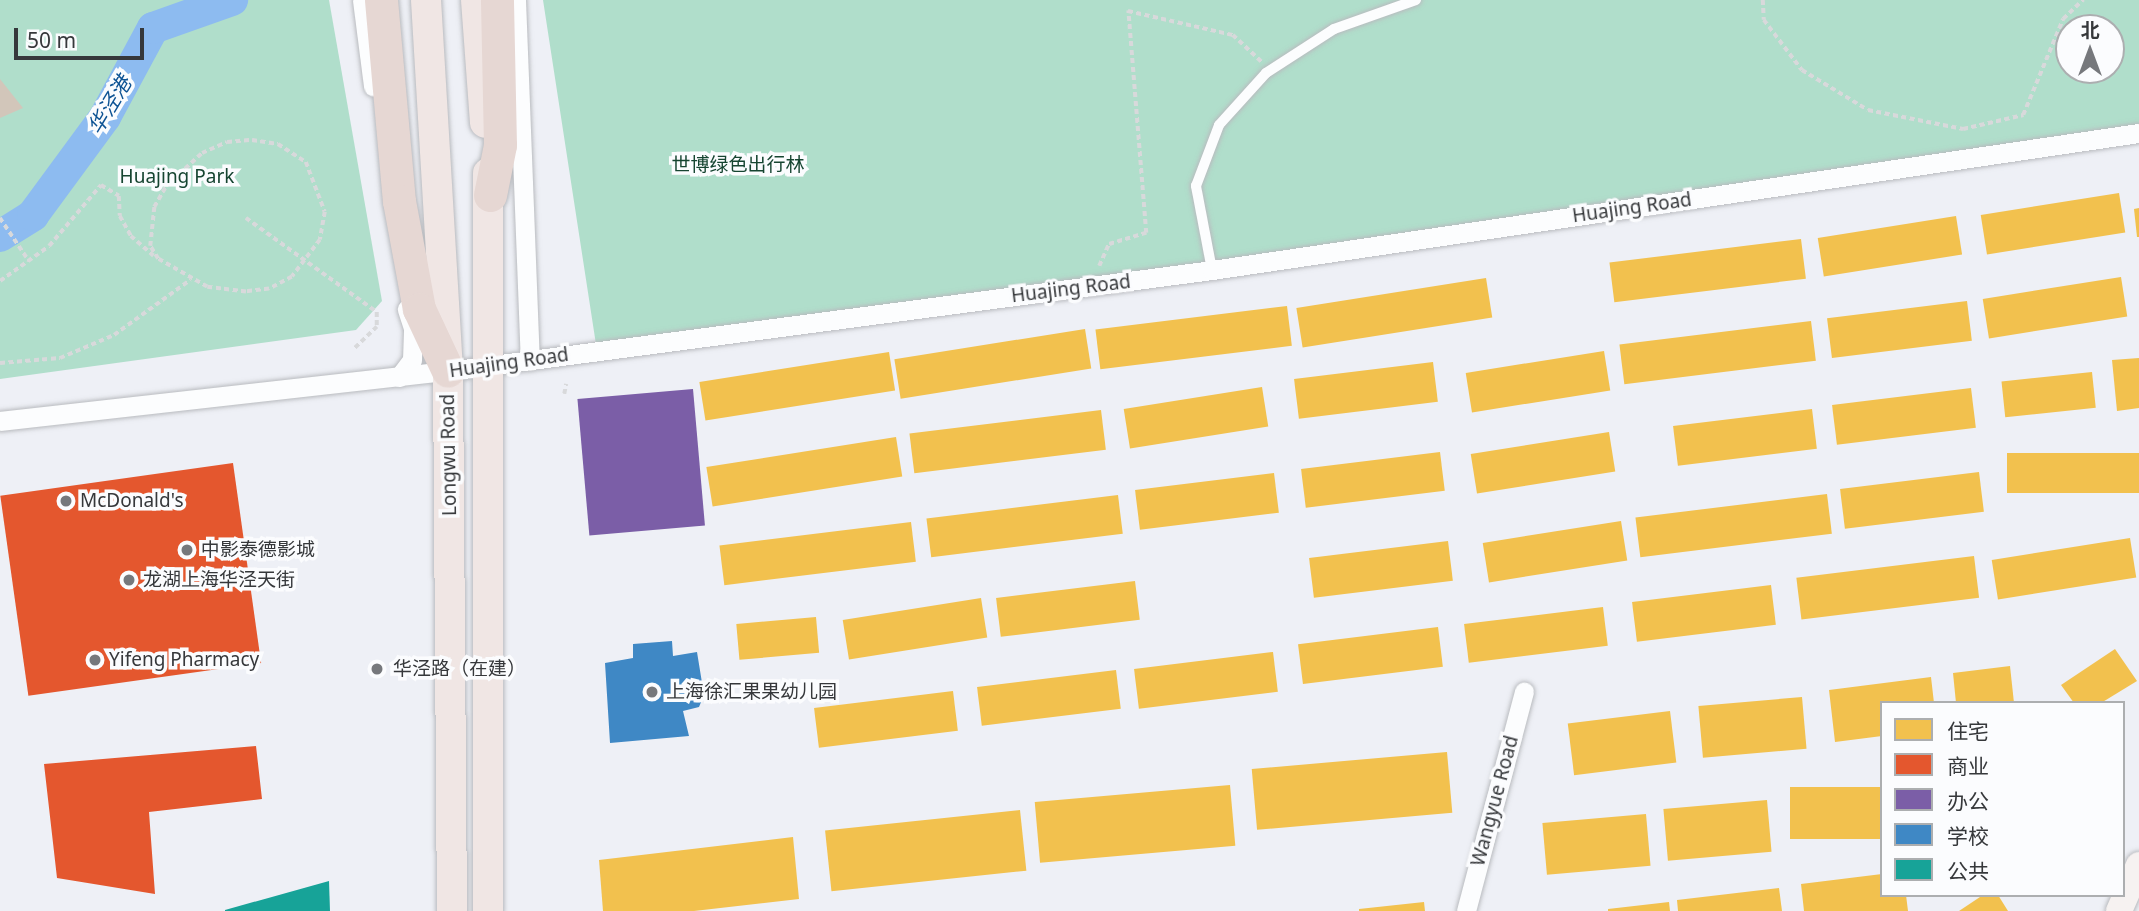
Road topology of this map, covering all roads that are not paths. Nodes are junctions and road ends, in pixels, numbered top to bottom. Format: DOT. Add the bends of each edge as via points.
graph roads {
  1 [pos="426,0"];
  2 [pos="477,0"];
  3 [pos="497,0"];
  4 [pos="516,0"];
  5 [pos="1416,0"];
  6 [pos="375,1"];
  7 [pos="2139,133"];
  8 [pos="490,195"];
  9 [pos="1212,271"];
  10 [pos="530,360"];
  11 [pos="490,366"];
  12 [pos="448,372"];
  13 [pos="399,377"];
  14 [pos="0,421"];
  15 [pos="1524,692"];
  16 [pos="2139,865"];
  17 [pos="452,911"];
  18 [pos="488,911"];
  19 [pos="1466,911"];
  20 [pos="2119,911"];
  1 -- 12 [label="main road, Longwu Road"];
  2 -- 8 [label="main road, Longwu Road"];
  3 -- 8 [label="highway" via="500,145"];
  4 -- 10 [label="street"];
  5 -- 9 [label="lane" via="1334,29 1272,70 1219,125 1196,186"];
  6 -- 12 [label="highway" via="399,201 419,309"];
  6 -- 13 [label="street" via="402,291 413,328 412,360"];
  7 -- 9 [label="street, Huajing Road"];
  8 -- 11 [label="main road, Longwu Road"];
  9 -- 10 [label="street, Huajing Road"];
  10 -- 11 [label="street, Huajing Road"];
  11 -- 12 [label="street, Huajing Road"];
  11 -- 18 [label="main road, Longwu Road"];
  12 -- 13 [label="street, Huajing Road"];
  12 -- 17 [label="main road, Longwu Road"];
  13 -- 14 [label="street, Huajing Road"];
  15 -- 19 [label="street, Wangyue Road"];
  16 -- 20 [label="main road"];
}
